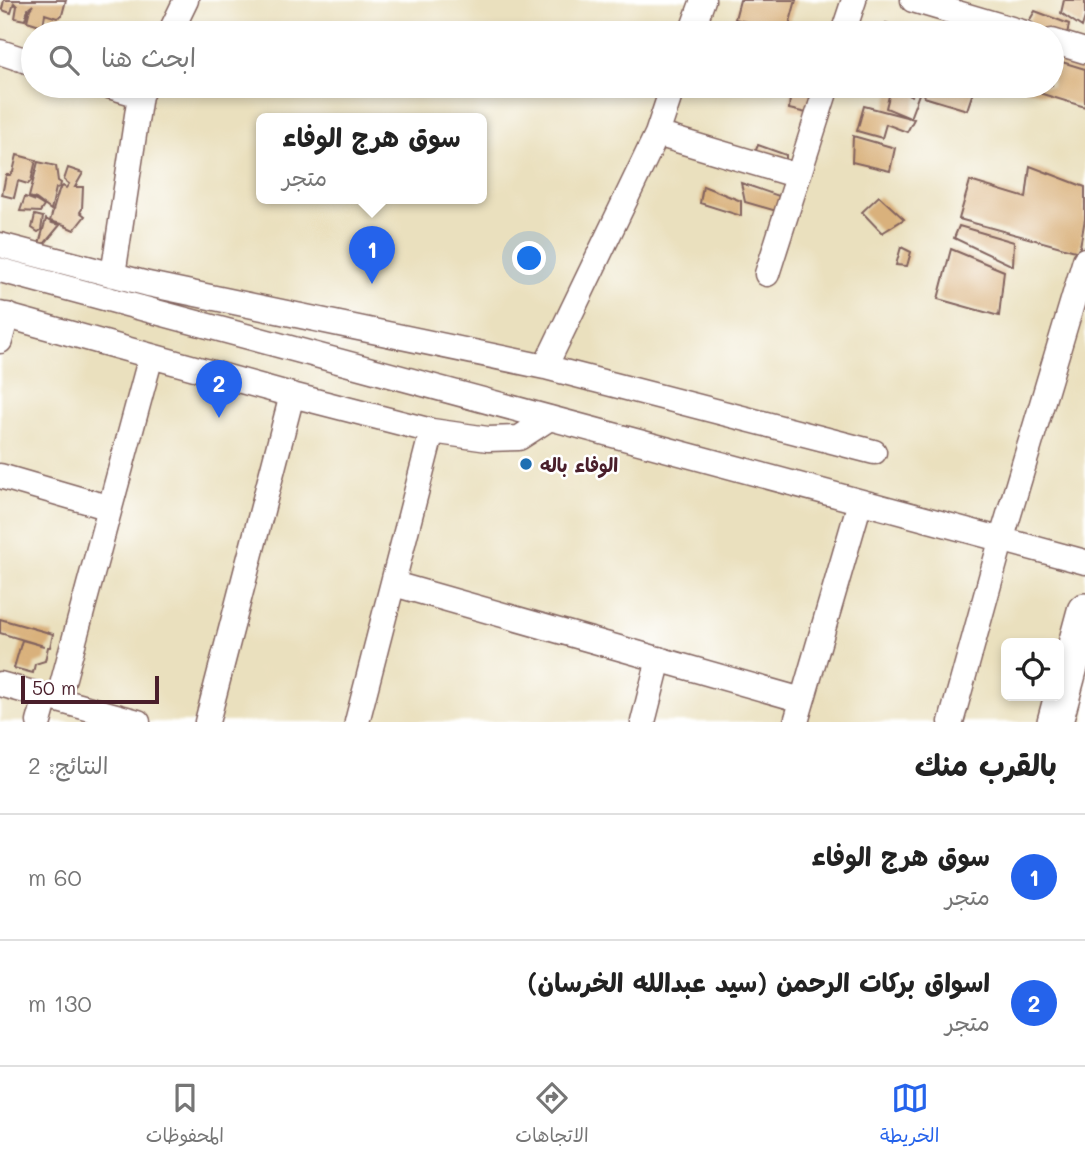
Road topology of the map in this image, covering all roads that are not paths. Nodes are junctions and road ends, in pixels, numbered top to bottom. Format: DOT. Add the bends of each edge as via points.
graph roads {
  1 [pos="186,0"];
  2 [pos="703,0"];
  3 [pos="853,0"];
  4 [pos="913,0"];
  5 [pos="176,21"];
  6 [pos="695,21"];
  7 [pos="847,21"];
  8 [pos="984,21"];
  9 [pos="1064,45"];
  10 [pos="1085,51"];
  11 [pos="0,52"];
  12 [pos="21,59"];
  13 [pos="141,98"];
  14 [pos="669,98"];
  15 [pos="823,98"];
  16 [pos="657,134"];
  17 [pos="798,176"];
  18 [pos="0,245"];
  19 [pos="1085,260"];
  20 [pos="0,270"];
  21 [pos="767,274"];
  22 [pos="113,275"];
  23 [pos="145,296"];
  24 [pos="4,315"];
  25 [pos="0,341"];
  26 [pos="151,356"];
  27 [pos="545,367"];
  28 [pos="292,395"];
  29 [pos="550,418"];
  30 [pos="432,432"];
  31 [pos="874,452"];
  32 [pos="0,476"];
  33 [pos="860,502"];
  34 [pos="110,508"];
  35 [pos="1001,541"];
  36 [pos="1085,562"];
  37 [pos="394,584"];
  38 [pos="1085,611"];
  39 [pos="659,659"];
  40 [pos="0,684"];
  41 [pos="52,698"];
  42 [pos="799,711"];
  43 [pos="361,721"];
  44 [pos="39,722"];
  45 [pos="138,722"];
  46 [pos="207,722"];
  47 [pos="643,722"];
  48 [pos="951,722"];
  49 [pos="1055,722"];
  1 -- 5 [label="street"];
  2 -- 6 [label="street"];
  3 -- 7 [label="street"];
  4 -- 8 [label="street"];
  9 -- 10 [label="street"];
  11 -- 12 [label="street"];
  13 -- 22 [label="street"];
  14 -- 16 [label="street"];
  15 -- 17 [label="street"];
  16 -- 17 [label="street"];
  16 -- 27 [label="street"];
  17 -- 21 [label="street"];
  18 -- 22 [label="street"];
  19 -- 35 [label="street"];
  20 -- 23 [label="street"];
  22 -- 23 [label="street"];
  23 -- 27 [label="street"];
  23 -- 29 [label="street"];
  24 -- 25 [label="street"];
  24 -- 26 [label="street"];
  26 -- 28 [label="street"];
  26 -- 34 [label="street"];
  27 -- 31 [label="street"];
  28 -- 30 [label="street"];
  28 -- 46 [label="street"];
  29 -- 30 [label="street" via="519,438"];
  29 -- 33 [label="street"];
  30 -- 37 [label="street"];
  32 -- 34 [label="street"];
  33 -- 35 [label="street"];
  33 -- 42 [label="street"];
  34 -- 41 [label="street"];
  35 -- 36 [label="street"];
  35 -- 48 [label="street"];
  37 -- 39 [label="street"];
  37 -- 43 [label="street"];
  38 -- 49 [label="highway"];
  39 -- 42 [label="street"];
  39 -- 47 [label="street"];
  40 -- 41 [label="street"];
  41 -- 44 [label="street"];
  41 -- 45 [label="street"];
}
